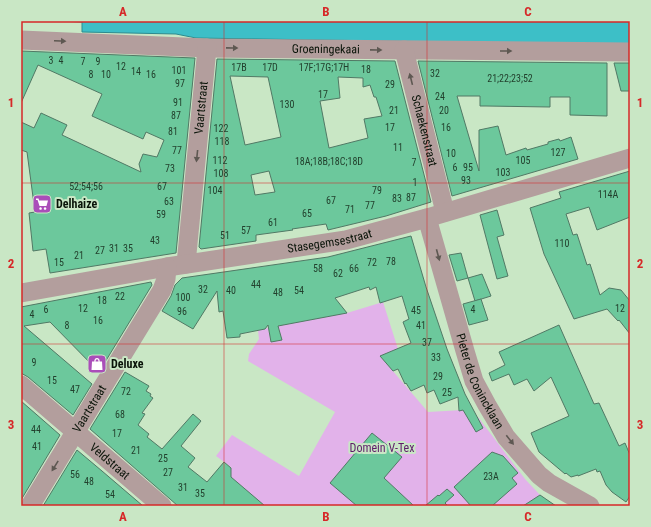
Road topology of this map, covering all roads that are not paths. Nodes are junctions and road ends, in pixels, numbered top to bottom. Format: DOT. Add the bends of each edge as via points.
graph roads {
  1 [pos="21,40"];
  2 [pos="207,48"];
  3 [pos="404,50"];
  4 [pos="630,52"];
  5 [pos="630,158"];
  6 [pos="445,212"];
  7 [pos="428,218"];
  8 [pos="186,264"];
  9 [pos="166,267"];
  10 [pos="21,293"];
  11 [pos="21,385"];
  12 [pos="76,432"];
  13 [pos="30,506"];
  14 [pos="162,506"];
  15 [pos="590,506"];
  1 -- 2 [label="street, Groeningekaai, one-way"];
  2 -- 3 [label="street, Groeningekaai, one-way"];
  2 -- 8 [label="street, Vaartstraat, one-way"];
  3 -- 4 [label="street, Groeningekaai, one-way"];
  6 -- 3 [label="street, Schaekenstraat, one-way"];
  5 -- 6 [label="street, Stasegemsestraat"];
  6 -- 7 [label="street, Stasegemsestraat"];
  7 -- 8 [label="street, Stasegemsestraat" via="346,240"];
  7 -- 15 [label="street, Pieter de Conincklaan, one-way" via="474,381 487,405 506,437 539,475 549,484"];
  8 -- 9 [label="street, Stasegemsestraat"];
  9 -- 10 [label="street, Stasegemsestraat"];
  9 -- 12 [label="street, Vaartstraat" via="166,279 162,290"];
  11 -- 12 [label="street, Veldstraat"];
  12 -- 13 [label="street, Vaartstraat, one-way"];
  12 -- 14 [label="street, Veldstraat"];
}
